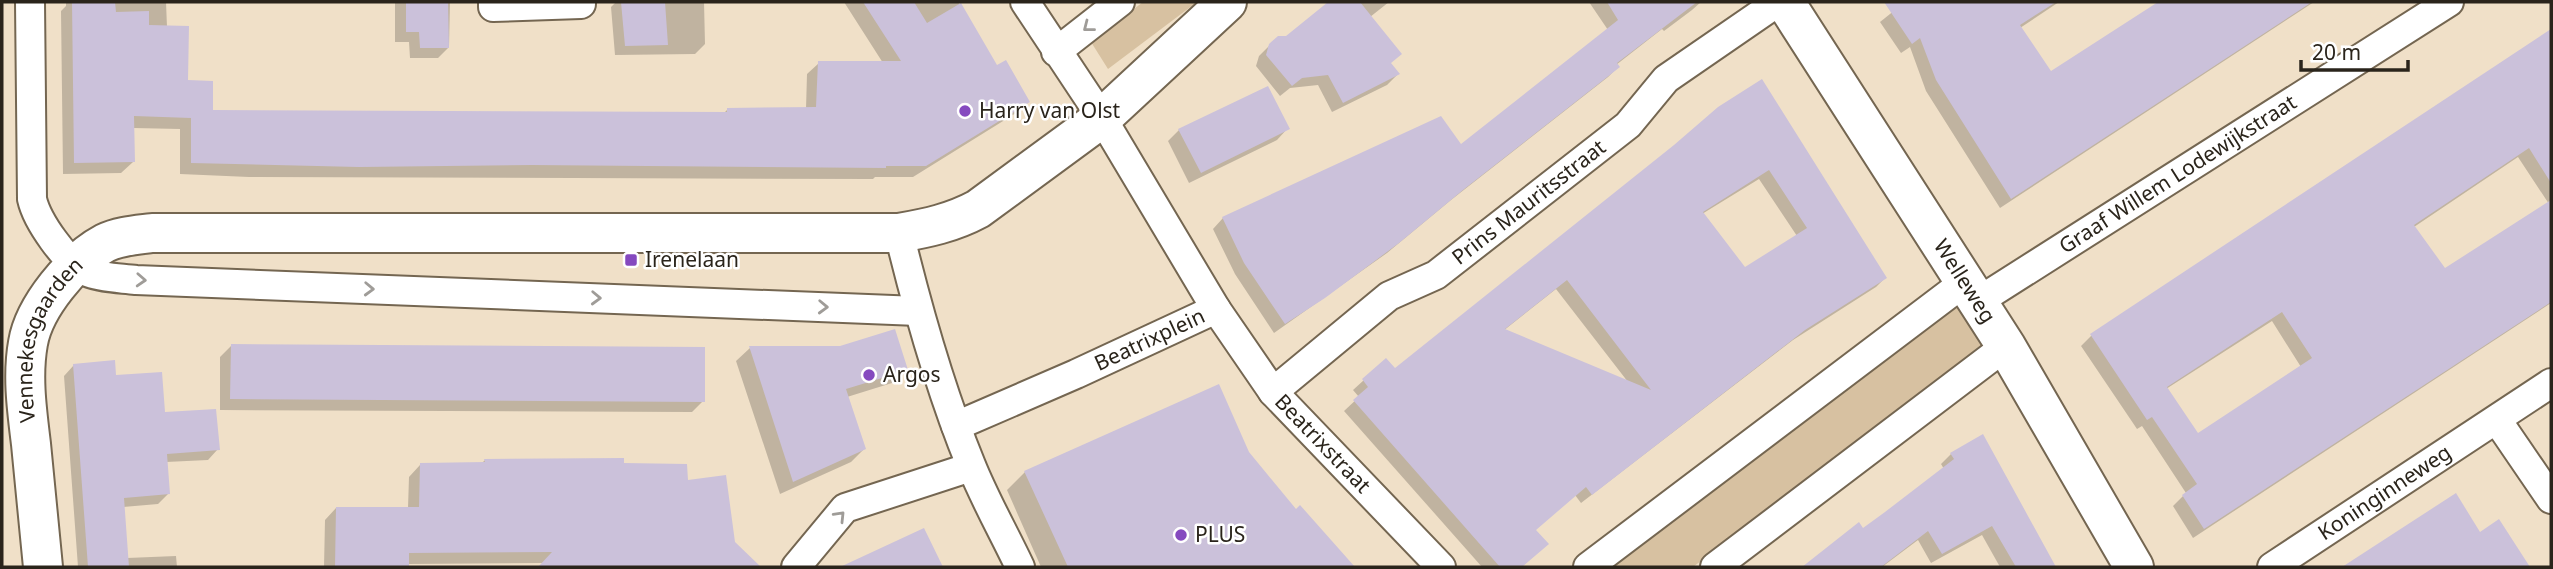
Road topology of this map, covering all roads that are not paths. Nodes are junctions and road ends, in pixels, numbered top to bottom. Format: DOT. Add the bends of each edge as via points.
graph roads {
  1 [pos="30,2"];
  2 [pos="493,2"];
  3 [pos="581,2"];
  4 [pos="1025,2"];
  5 [pos="1121,2"];
  6 [pos="1227,2"];
  7 [pos="1778,2"];
  8 [pos="1785,2"];
  9 [pos="2449,2"];
  10 [pos="1056,52"];
  11 [pos="1102,118"];
  12 [pos="899,233"];
  13 [pos="75,266"];
  14 [pos="1971,292"];
  15 [pos="1216,309"];
  16 [pos="918,311"];
  17 [pos="2006,346"];
  18 [pos="2551,383"];
  19 [pos="1273,392"];
  20 [pos="2497,420"];
  21 [pos="956,426"];
  22 [pos="971,467"];
  23 [pos="2551,499"];
  24 [pos="43,567"];
  25 [pos="796,567"];
  26 [pos="1020,567"];
  27 [pos="1441,567"];
  28 [pos="1588,567"];
  29 [pos="1715,567"];
  30 [pos="2134,567"];
  31 [pos="2272,567"];
  1 -- 13 [label="street, Vennekesgaarden" via="32,200 35,214"];
  2 -- 3 [label="street" via="493,6"];
  4 -- 10 [label="street, Beatrixplein"];
  5 -- 10 [label="street, one-way"];
  6 -- 11 [label="main road"];
  7 -- 19 [label="street, Prins Mauritsstraat" via="1666,79 1628,124 1436,275 1389,296"];
  8 -- 14 [label="main road, Welleweg"];
  9 -- 14 [label="street, Graaf Willem Lodewijkstraat"];
  10 -- 11 [label="street, Beatrixplein"];
  11 -- 12 [label="main road" via="978,209 935,227"];
  11 -- 15 [label="street, Beatrixplein"];
  12 -- 13 [label="main road" via="152,233 119,237"];
  12 -- 16 [label="street"];
  13 -- 16 [label="street, one-way" via="89,273 136,280"];
  13 -- 24 [label="main road, Vennekesgaarden" via="38,314 28,344 26,399"];
  14 -- 17 [label="main road, Welleweg"];
  14 -- 28 [label="street, Graaf Willem Lodewijkstraat"];
  15 -- 19 [label="street, Beatrixstraat"];
  15 -- 21 [label="street, Beatrixplein"];
  16 -- 21 [label="street"];
  17 -- 29 [label="street"];
  17 -- 30 [label="main road, Welleweg"];
  18 -- 20 [label="street, Koninginneweg"];
  19 -- 27 [label="street, Beatrixstraat"];
  20 -- 23 [label="street"];
  20 -- 31 [label="street, Koninginneweg"];
  21 -- 22 [label="street"];
  25 -- 22 [label="street, one-way" via="845,508"];
  22 -- 26 [label="street"];
}
